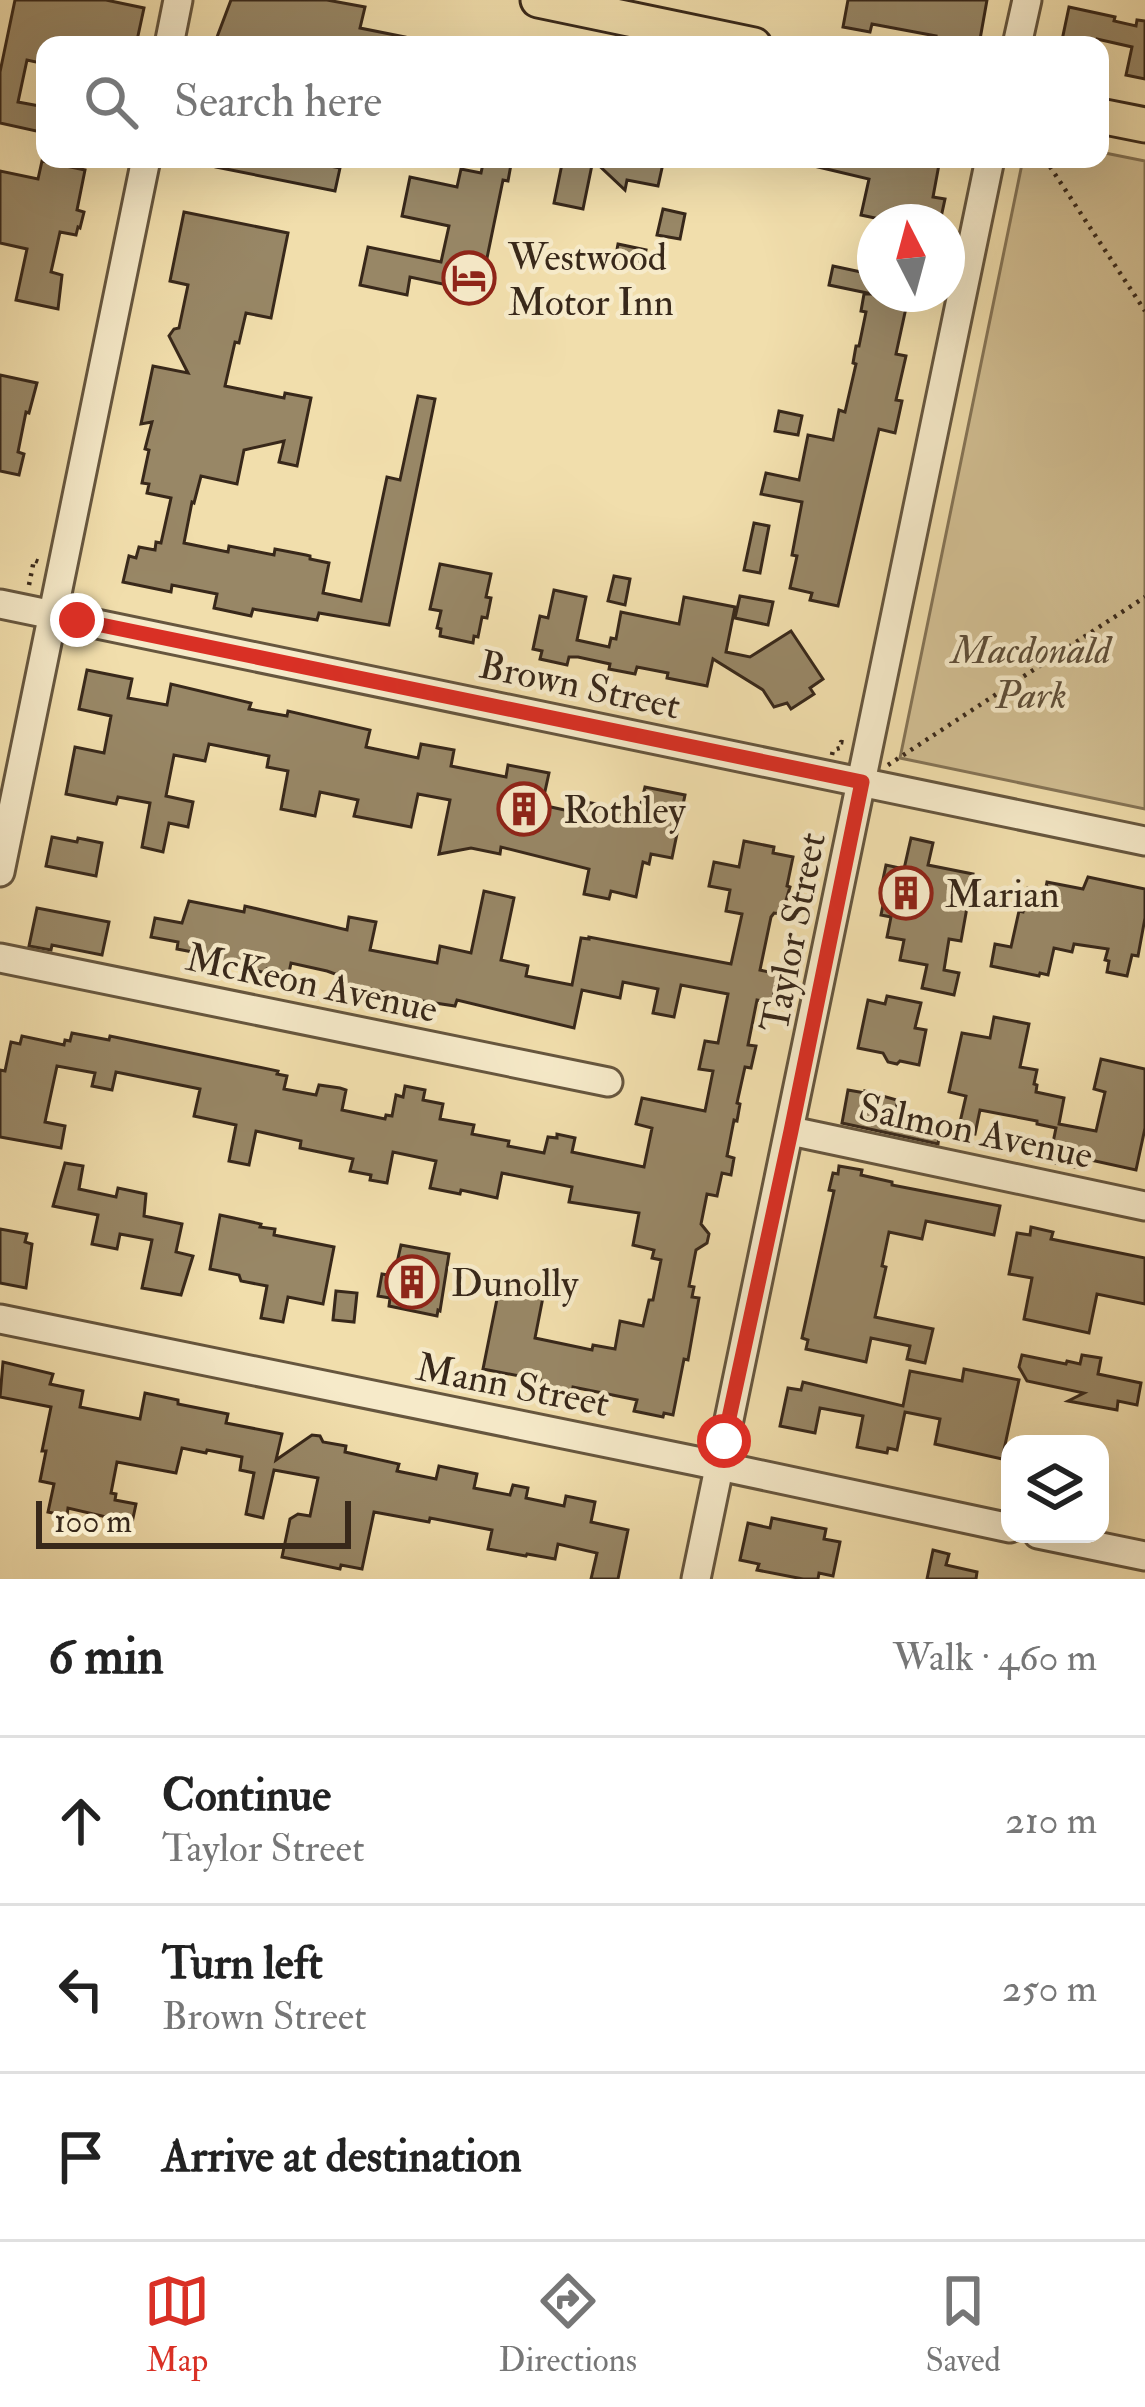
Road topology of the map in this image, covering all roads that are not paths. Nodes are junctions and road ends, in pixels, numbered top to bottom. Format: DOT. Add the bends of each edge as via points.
graph roads {
  1 [pos="178,0"];
  2 [pos="538,0"];
  3 [pos="1027,0"];
  4 [pos="171,36"];
  5 [pos="711,36"];
  6 [pos="1019,36"];
  7 [pos="1109,118"];
  8 [pos="1145,125"];
  9 [pos="144,168"];
  10 [pos="988,168"];
  11 [pos="0,604"];
  12 [pos="54,615"];
  13 [pos="862,782"];
  14 [pos="1145,841"];
  15 [pos="0,872"];
  16 [pos="0,958"];
  17 [pos="608,1082"];
  18 [pos="791,1131"];
  19 [pos="1145,1206"];
  20 [pos="0,1319"];
  21 [pos="719,1466"];
  22 [pos="1001,1526"];
  23 [pos="1082,1543"];
  24 [pos="1145,1556"];
  25 [pos="696,1579"];
  1 -- 4 [label="street"];
  2 -- 5 [label="main road"];
  3 -- 6 [label="street"];
  7 -- 8 [label="main road"];
  9 -- 12 [label="street"];
  10 -- 13 [label="street, Taylor Street"];
  11 -- 12 [label="street, Brown Street"];
  12 -- 13 [label="street, Brown Street"];
  12 -- 15 [label="street"];
  13 -- 14 [label="street, Brown Street"];
  13 -- 18 [label="street, Taylor Street"];
  16 -- 17 [label="street, McKeon Avenue"];
  18 -- 19 [label="street, Salmon Avenue"];
  18 -- 21 [label="street, Taylor Street"];
  20 -- 21 [label="street, Mann Street"];
  21 -- 22 [label="street, Mann Street"];
  21 -- 25 [label="street, Taylor Street"];
  23 -- 24 [label="street"];
}
